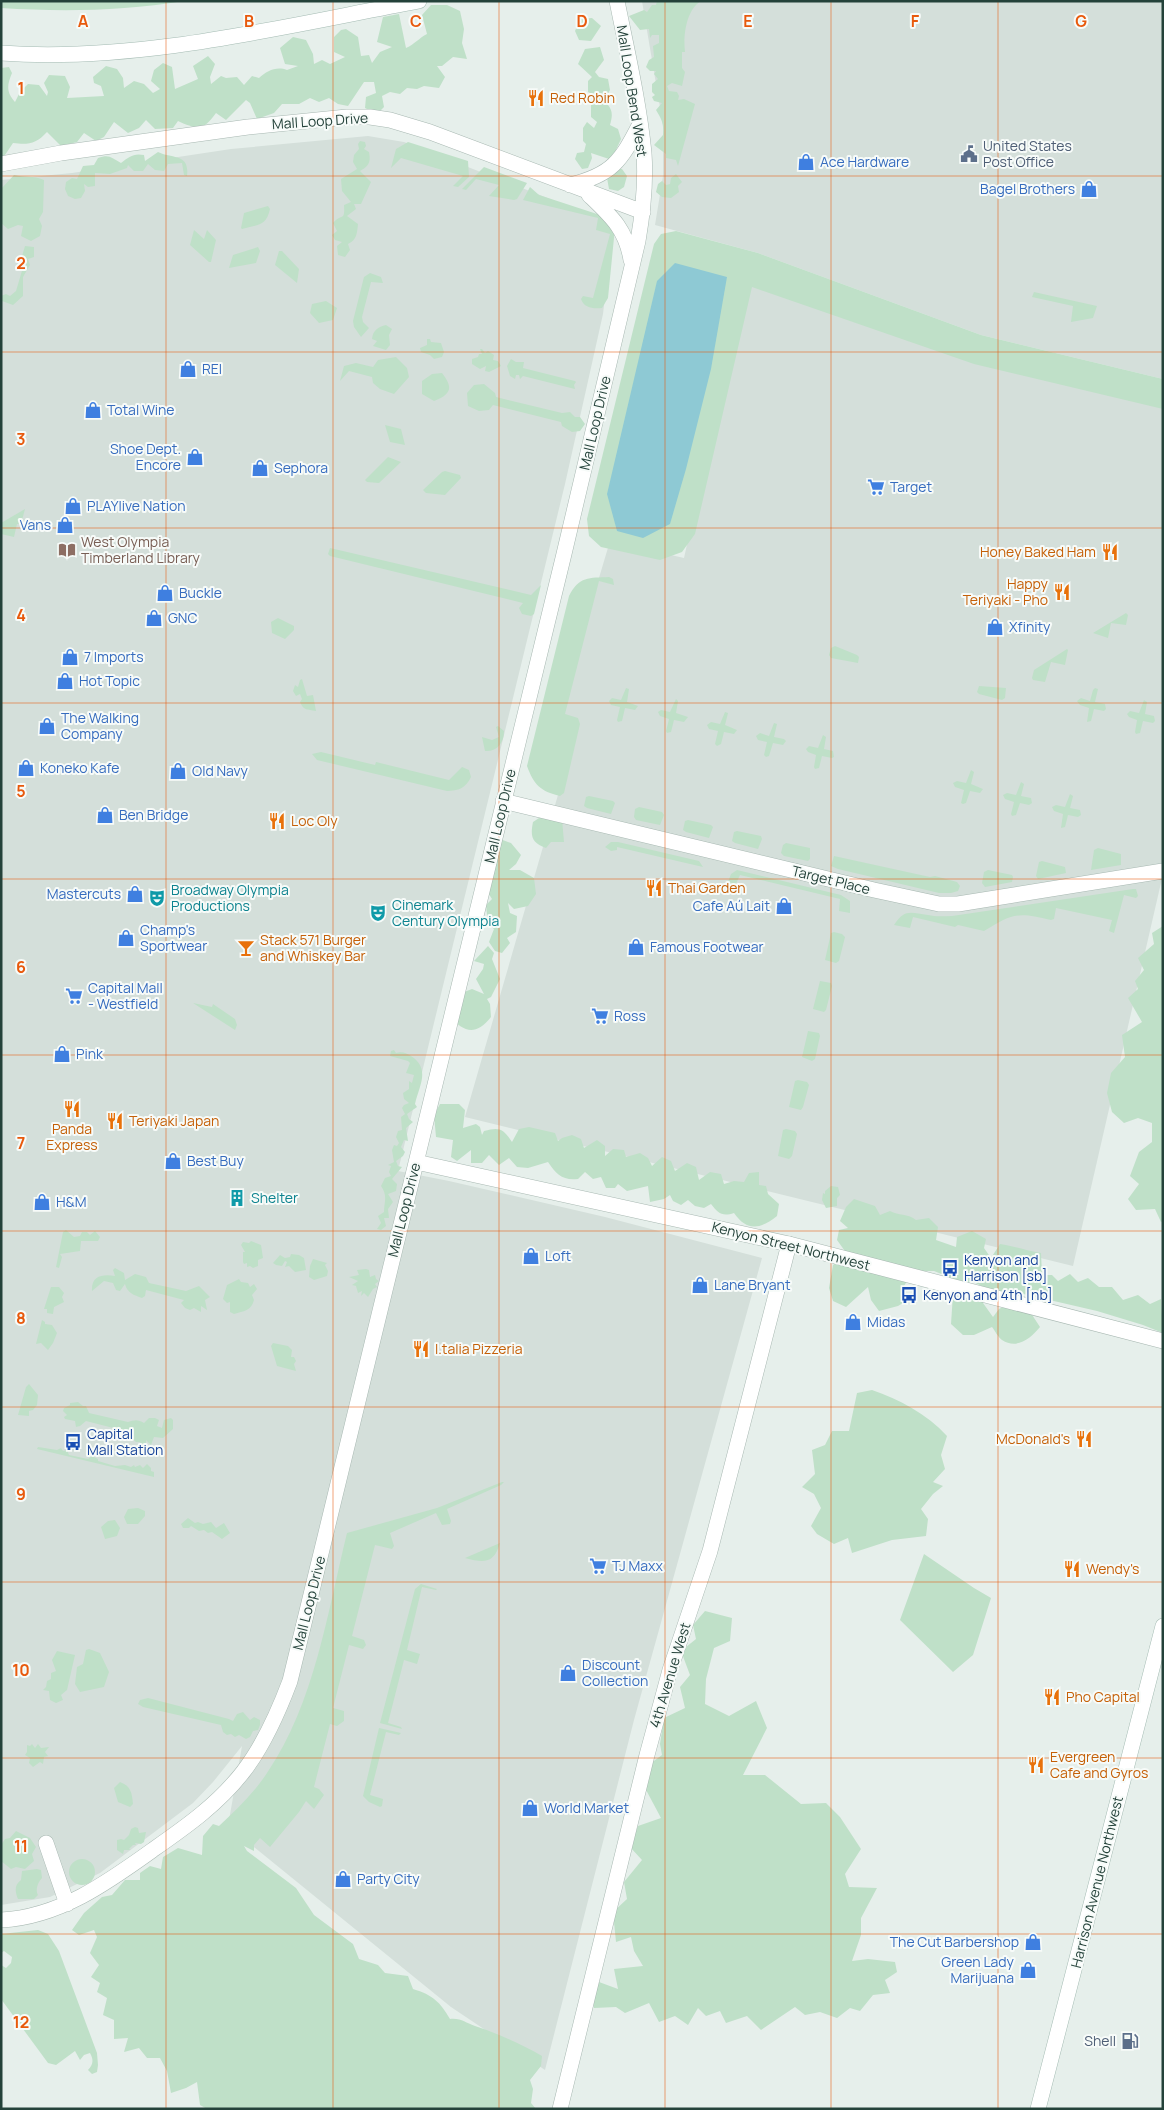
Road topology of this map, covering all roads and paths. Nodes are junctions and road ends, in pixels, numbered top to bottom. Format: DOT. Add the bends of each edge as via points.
graph roads {
  1 [pos="419,1"];
  2 [pos="617,1"];
  3 [pos="1,53"];
  4 [pos="640,124"];
  5 [pos="1,164"];
  6 [pos="570,185"];
  7 [pos="585,190"];
  8 [pos="642,212"];
  9 [pos="632,268"];
  10 [pos="503,801"];
  11 [pos="1163,871"];
  12 [pos="416,1162"];
  13 [pos="789,1244"];
  14 [pos="1163,1341"];
  15 [pos="1163,1626"];
  16 [pos="46,1843"];
  17 [pos="67,1904"];
  18 [pos="1,1920"];
  19 [pos="560,2109"];
  20 [pos="1038,2109"];
  1 -- 3 [label="street" via="173,46 80,53"];
  2 -- 4 [label="street, Mall Loop Bend West"];
  4 -- 6 [label="street" via="628,148 612,167"];
  4 -- 8 [label="street, Mall Loop Bend West" via="644,154"];
  5 -- 6 [label="street, Mall Loop Drive" via="248,127 370,117 430,132"];
  6 -- 7 [label="street, Mall Loop Drive"];
  7 -- 8 [label="street, Mall Loop Drive"];
  7 -- 9 [label="street" via="618,223 628,245"];
  8 -- 9 [label="street, Mall Loop Drive"];
  9 -- 10 [label="street, Mall Loop Drive"];
  10 -- 11 [label="street, Target Place" via="939,904 958,904"];
  10 -- 12 [label="street, Mall Loop Drive"];
  12 -- 13 [label="street, Kenyon Street Northwest"];
  12 -- 17 [label="street, Mall Loop Drive" via="290,1681 278,1714 258,1750 222,1797 191,1824 86,1895"];
  13 -- 14 [label="street, Kenyon Street Northwest"];
  13 -- 19 [label="street, 4th Avenue West" via="710,1551 670,1670 647,1755"];
  15 -- 20 [label="street, Harrison Avenue Northwest"];
  16 -- 17 [label="street"];
  17 -- 18 [label="street, Mall Loop Drive" via="40,1914"];
}
